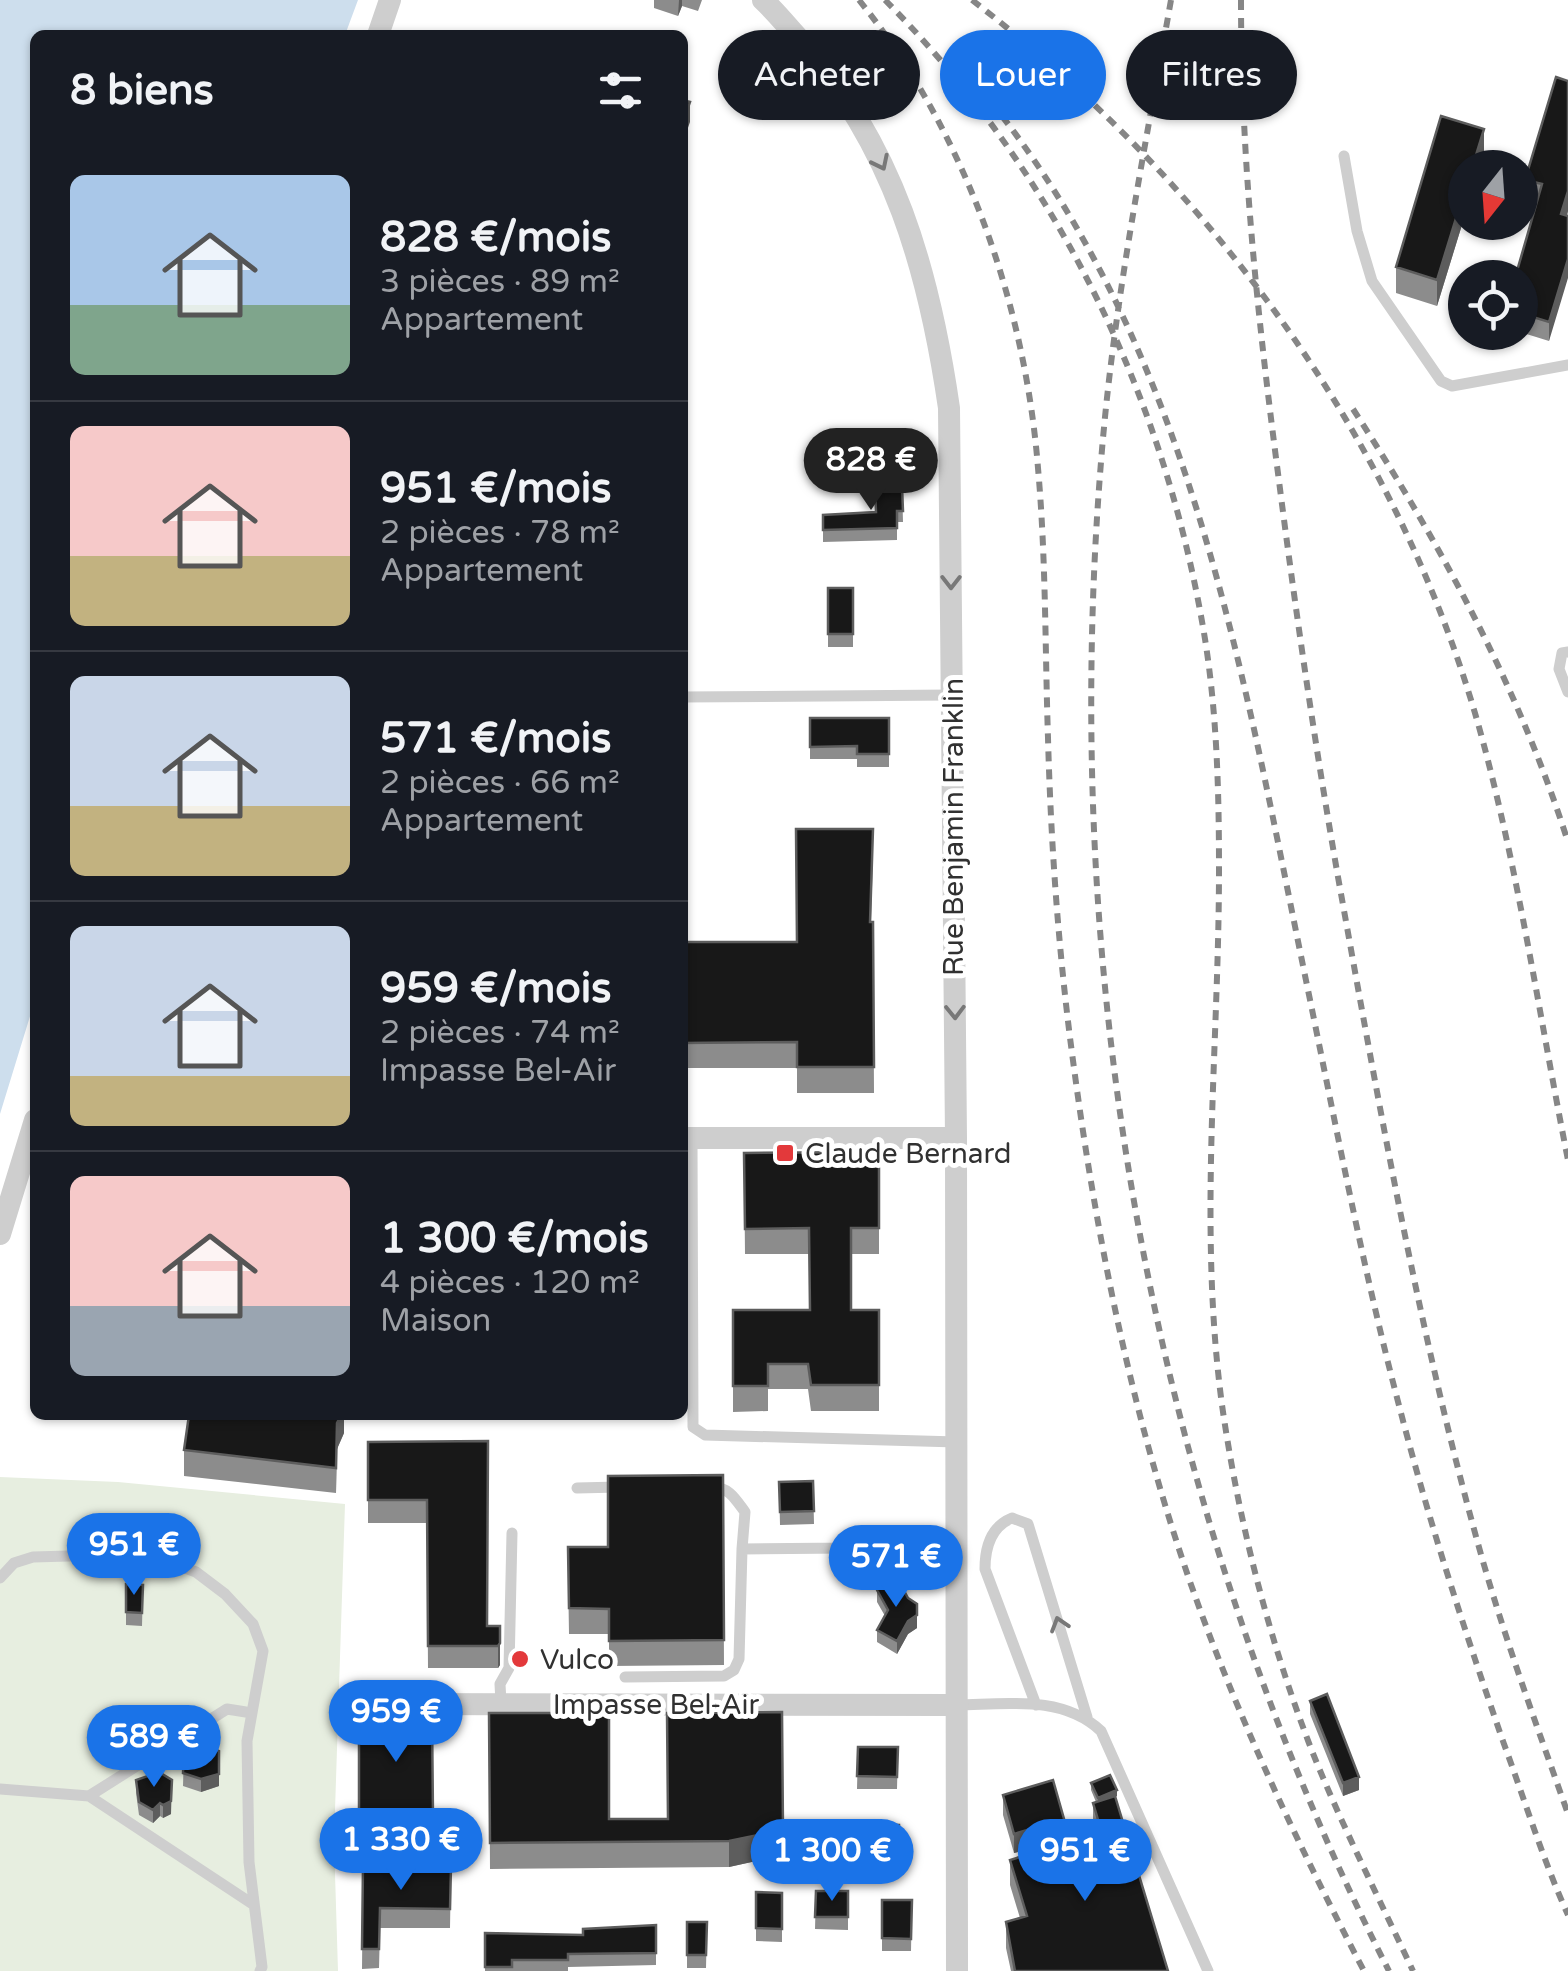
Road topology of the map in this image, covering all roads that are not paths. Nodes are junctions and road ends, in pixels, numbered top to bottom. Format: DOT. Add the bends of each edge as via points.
graph roads {
  1 [pos="390,0"];
  2 [pos="763,0"];
  3 [pos="380,30"];
  4 [pos="1344,156"];
  5 [pos="1568,365"];
  6 [pos="1568,652"];
  7 [pos="1568,692"];
  8 [pos="952,695"];
  9 [pos="688,697"];
  10 [pos="688,1138"];
  11 [pos="956,1138"];
  12 [pos="30,1140"];
  13 [pos="688,1186"];
  14 [pos="0,1234"];
  15 [pos="957,1442"];
  16 [pos="703,1487"];
  17 [pos="577,1488"];
  18 [pos="631,1488"];
  19 [pos="512,1533"];
  20 [pos="957,1537"];
  21 [pos="742,1549"];
  22 [pos="0,1578"];
  23 [pos="624,1677"];
  24 [pos="354,1704"];
  25 [pos="502,1704"];
  26 [pos="958,1705"];
  27 [pos="1036,1705"];
  28 [pos="252,1713"];
  29 [pos="1087,1717"];
  30 [pos="0,1789"];
  31 [pos="89,1796"];
  32 [pos="254,1905"];
  33 [pos="260,1971"];
  34 [pos="957,1971"];
  35 [pos="1208,1971"];
  1 -- 3 [label="street"];
  2 -- 8 [label="street, Rue Benjamin Franklin, one-way" via="855,113 905,214 923,272 949,408"];
  4 -- 5 [label="lane" via="1372,280 1441,381 1452,386"];
  6 -- 7 [label="lane" via="1559,669"];
  8 -- 9 [label="lane"];
  8 -- 11 [label="street, Rue Benjamin Franklin, one-way"];
  10 -- 11 [label="street"];
  11 -- 15 [label="street, Rue Benjamin Franklin"];
  12 -- 14 [label="street"];
  13 -- 15 [label="lane" via="693,1426 705,1435"];
  15 -- 20 [label="street, Rue Benjamin Franklin"];
  16 -- 21 [label="lane" via="721,1487 745,1512"];
  17 -- 18 [label="lane"];
  19 -- 25 [label="lane" via="510,1668 500,1684"];
  20 -- 21 [label="lane"];
  20 -- 26 [label="street, Rue Benjamin Franklin"];
  21 -- 23 [label="lane" via="734,1670 724,1676"];
  22 -- 28 [label="lane" via="14,1563 34,1557 105,1555 196,1572 253,1624 263,1651"];
  24 -- 25 [label="street, Impasse Bel-Air"];
  25 -- 26 [label="street, Impasse Bel-Air"];
  26 -- 27 [label="lane"];
  26 -- 34 [label="street, Rue Benjamin Franklin"];
  27 -- 29 [label="lane"];
  29 -- 27 [label="lane, one-way" via="1028,1524 1012,1518 994,1531 985,1569"];
  28 -- 31 [label="lane" via="226,1710"];
  28 -- 32 [label="lane" via="247,1741"];
  29 -- 35 [label="lane" via="1101,1731"];
  30 -- 31 [label="lane"];
  31 -- 32 [label="lane"];
  32 -- 33 [label="lane"];
}
